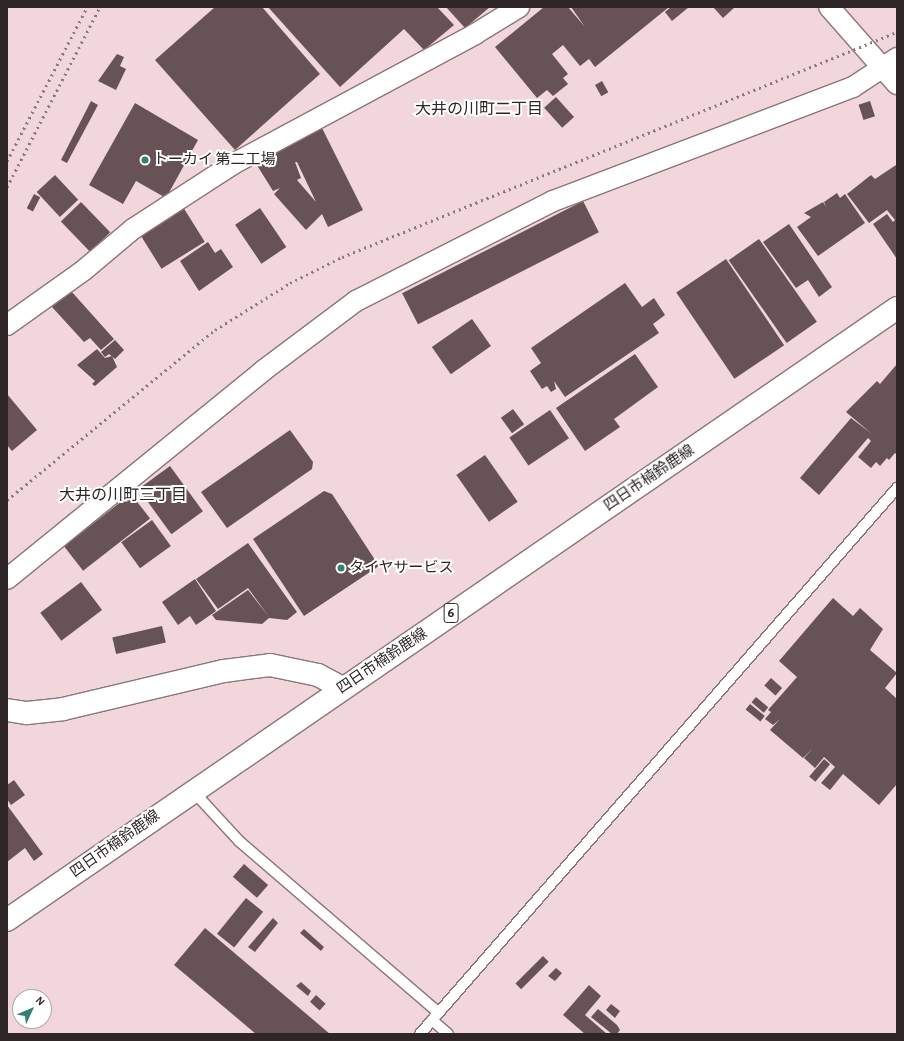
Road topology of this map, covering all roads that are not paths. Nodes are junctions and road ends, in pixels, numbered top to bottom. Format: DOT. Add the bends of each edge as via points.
graph roads {
  1 [pos="519,7"];
  2 [pos="829,7"];
  3 [pos="889,63"];
  4 [pos="897,84"];
  5 [pos="897,308"];
  6 [pos="7,325"];
  7 [pos="897,488"];
  8 [pos="7,579"];
  9 [pos="342,688"];
  10 [pos="17,711"];
  11 [pos="193,791"];
  12 [pos="7,920"];
  13 [pos="435,1016"];
  14 [pos="420,1034"];
  15 [pos="448,1034"];
  1 -- 6 [label="street" via="475,34 233,164 133,229 84,270"];
  2 -- 3 [label="street"];
  3 -- 4 [label="street"];
  3 -- 8 [label="street" via="853,86 553,201 356,301 264,370"];
  5 -- 9 [label="main road, 四日市楠鈴鹿線 / 6"];
  7 -- 13 [label="lane"];
  9 -- 10 [label="main road" via="318,675 270,665 224,671 63,709"];
  9 -- 11 [label="main road, 四日市楠鈴鹿線 / 6"];
  11 -- 12 [label="main road, 四日市楠鈴鹿線 / 6"];
  11 -- 13 [label="lane" via="239,841"];
  13 -- 14 [label="lane"];
  13 -- 15 [label="lane"];
}
